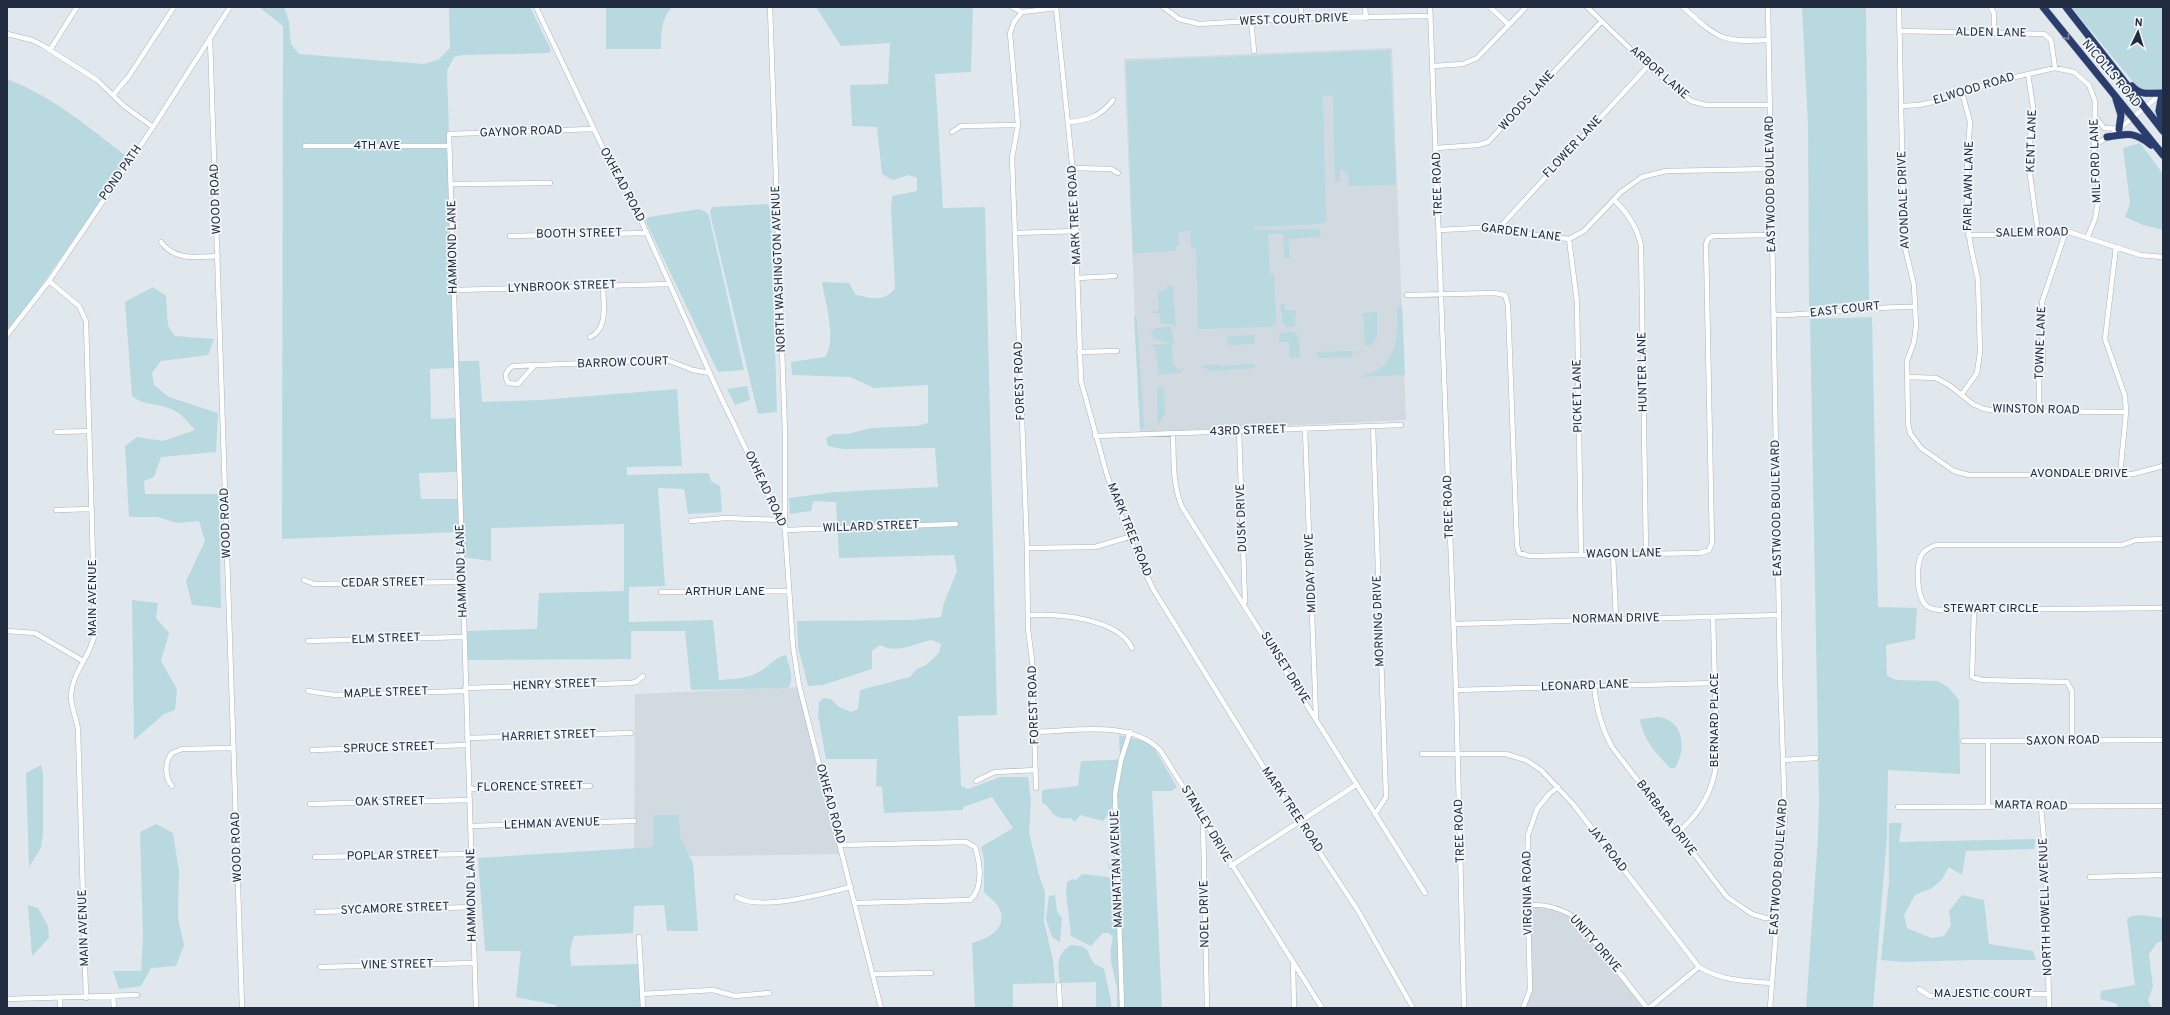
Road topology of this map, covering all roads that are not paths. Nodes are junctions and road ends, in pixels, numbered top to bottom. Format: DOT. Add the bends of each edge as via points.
graph roads {
  1 [pos="77,7"];
  2 [pos="174,7"];
  3 [pos="230,7"];
  4 [pos="536,7"];
  5 [pos="770,7"];
  6 [pos="1012,7"];
  7 [pos="1163,7"];
  8 [pos="1301,7"];
  9 [pos="1365,7"];
  10 [pos="1430,7"];
  11 [pos="1490,7"];
  12 [pos="1526,7"];
  13 [pos="1587,7"];
  14 [pos="1683,7"];
  15 [pos="1768,7"];
  16 [pos="1899,7"];
  17 [pos="1991,7"];
  18 [pos="2042,7"];
  19 [pos="2066,7"];
  20 [pos="1056,8"];
  21 [pos="1022,12"];
  22 [pos="1431,16"];
  23 [pos="1302,18"];
  24 [pos="1366,18"];
  25 [pos="1252,21"];
  26 [pos="1601,22"];
  27 [pos="1508,24"];
  28 [pos="1900,31"];
  29 [pos="1994,32"];
  30 [pos="7,34"];
  31 [pos="210,38"];
  32 [pos="1767,40"];
  33 [pos="50,50"];
  34 [pos="1254,51"];
  35 [pos="1434,66"];
  36 [pos="1648,66"];
  37 [pos="2055,68"];
  38 [pos="2117,72"];
  39 [pos="2028,74"];
  40 [pos="2089,85"];
  41 [pos="1962,92"];
  42 [pos="2163,93"];
  43 [pos="112,95"];
  44 [pos="2115,95"];
  45 [pos="1113,100"];
  46 [pos="1769,105"];
  47 [pos="1901,106"];
  48 [pos="2144,108"];
  49 [pos="2095,116"];
  50 [pos="2134,117"];
  51 [pos="1068,122"];
  52 [pos="1018,125"];
  53 [pos="2163,125"];
  54 [pos="153,127"];
  55 [pos="593,129"];
  56 [pos="2119,129"];
  57 [pos="2163,131"];
  58 [pos="952,132"];
  59 [pos="449,134"];
  60 [pos="2108,137"];
  61 [pos="305,146"];
  62 [pos="449,146"];
  63 [pos="2094,146"];
  64 [pos="1436,148"];
  65 [pos="2163,155"];
  66 [pos="1072,168"];
  67 [pos="1770,169"];
  68 [pos="1118,173"];
  69 [pos="550,183"];
  70 [pos="451,184"];
  71 [pos="1614,200"];
  72 [pos="1498,229"];
  73 [pos="1077,230"];
  74 [pos="1440,230"];
  75 [pos="2066,230"];
  76 [pos="2038,232"];
  77 [pos="647,233"];
  78 [pos="1016,233"];
  79 [pos="1771,235"];
  80 [pos="1968,235"];
  81 [pos="510,236"];
  82 [pos="2088,236"];
  83 [pos="1568,238"];
  84 [pos="161,242"];
  85 [pos="2116,247"];
  86 [pos="218,256"];
  87 [pos="2163,257"];
  88 [pos="1115,276"];
  89 [pos="1078,278"];
  90 [pos="49,281"];
  91 [pos="670,284"];
  92 [pos="603,285"];
  93 [pos="454,290"];
  94 [pos="1407,295"];
  95 [pos="1441,295"];
  96 [pos="1915,307"];
  97 [pos="1774,315"];
  98 [pos="7,335"];
  99 [pos="590,337"];
  100 [pos="1117,351"];
  101 [pos="1079,352"];
  102 [pos="534,366"];
  103 [pos="710,373"];
  104 [pos="1907,378"];
  105 [pos="1962,394"];
  106 [pos="2039,410"];
  107 [pos="2126,412"];
  108 [pos="1401,425"];
  109 [pos="1372,426"];
  110 [pos="1305,429"];
  111 [pos="89,431"];
  112 [pos="1240,431"];
  113 [pos="56,432"];
  114 [pos="1173,434"];
  115 [pos="1095,436"];
  116 [pos="2163,466"];
  117 [pos="2120,475"];
  118 [pos="92,509"];
  119 [pos="56,510"];
  120 [pos="780,520"];
  121 [pos="690,521"];
  122 [pos="956,524"];
  123 [pos="785,530"];
  124 [pos="1129,537"];
  125 [pos="2163,539"];
  126 [pos="1027,548"];
  127 [pos="1646,553"];
  128 [pos="1613,554"];
  129 [pos="1581,555"];
  130 [pos="304,580"];
  131 [pos="462,582"];
  132 [pos="661,592"];
  133 [pos="789,592"];
  134 [pos="1245,604"];
  135 [pos="2163,608"];
  136 [pos="1974,610"];
  137 [pos="1029,615"];
  138 [pos="1779,615"];
  139 [pos="1713,617"];
  140 [pos="1616,618"];
  141 [pos="1454,624"];
  142 [pos="7,631"];
  143 [pos="464,637"];
  144 [pos="308,641"];
  145 [pos="1132,648"];
  146 [pos="84,661"];
  147 [pos="643,676"];
  148 [pos="1715,683"];
  149 [pos="1594,685"];
  150 [pos="465,689"];
  151 [pos="1456,690"];
  152 [pos="308,691"];
  153 [pos="1316,717"];
  154 [pos="1035,732"];
  155 [pos="1130,732"];
  156 [pos="631,733"];
  157 [pos="467,738"];
  158 [pos="2072,740"];
  159 [pos="2163,740"];
  160 [pos="1963,741"];
  161 [pos="1988,742"];
  162 [pos="467,745"];
  163 [pos="233,748"];
  164 [pos="312,750"];
  165 [pos="1422,754"];
  166 [pos="1457,754"];
  167 [pos="1816,758"];
  168 [pos="1783,760"];
  169 [pos="1036,770"];
  170 [pos="976,781"];
  171 [pos="1356,785"];
  172 [pos="172,786"];
  173 [pos="590,786"];
  174 [pos="1558,787"];
  175 [pos="1036,788"];
  176 [pos="469,789"];
  177 [pos="470,800"];
  178 [pos="310,804"];
  179 [pos="1988,805"];
  180 [pos="2163,806"];
  181 [pos="1898,807"];
  182 [pos="2041,807"];
  183 [pos="1375,814"];
  184 [pos="634,821"];
  185 [pos="1203,821"];
  186 [pos="1299,822"];
  187 [pos="470,826"];
  188 [pos="1677,833"];
  189 [pos="841,845"];
  190 [pos="471,854"];
  191 [pos="315,857"];
  192 [pos="1231,866"];
  193 [pos="2163,875"];
  194 [pos="2090,877"];
  195 [pos="851,887"];
  196 [pos="1426,893"];
  197 [pos="737,896"];
  198 [pos="855,903"];
  199 [pos="1528,905"];
  200 [pos="473,907"];
  201 [pos="317,912"];
  202 [pos="1776,918"];
  203 [pos="639,937"];
  204 [pos="1292,962"];
  205 [pos="474,963"];
  206 [pos="320,967"];
  207 [pos="1699,967"];
  208 [pos="931,973"];
  209 [pos="873,974"];
  210 [pos="1772,983"];
  211 [pos="1059,985"];
  212 [pos="1919,989"];
  213 [pos="769,993"];
  214 [pos="642,994"];
  215 [pos="2049,994"];
  216 [pos="138,995"];
  217 [pos="114,996"];
  218 [pos="86,998"];
  219 [pos="7,999"];
  220 [pos="60,999"];
  221 [pos="60,1008"];
  222 [pos="114,1008"];
  223 [pos="242,1008"];
  224 [pos="476,1008"];
  225 [pos="643,1008"];
  226 [pos="881,1008"];
  227 [pos="1060,1008"];
  228 [pos="1122,1008"];
  229 [pos="1207,1008"];
  230 [pos="1294,1008"];
  231 [pos="1322,1008"];
  232 [pos="1413,1008"];
  233 [pos="1464,1008"];
  234 [pos="1523,1008"];
  235 [pos="1648,1008"];
  236 [pos="1770,1008"];
  237 [pos="2049,1008"];
  1 -- 33 [label="street"];
  2 -- 43 [label="street" via="130,76"];
  3 -- 31 [label="street, POND PATH"];
  4 -- 55 [label="street, OXHEAD ROAD"];
  5 -- 123 [label="street, NORTH WASHINGTON AVENUE" via="785,433"];
  6 -- 21 [label="street"];
  7 -- 25 [label="street, WEST COURT DRIVE" via="1179,19 1192,23"];
  8 -- 23 [label="street"];
  9 -- 24 [label="street"];
  10 -- 22 [label="street, TREE ROAD"];
  11 -- 27 [label="street"];
  12 -- 27 [label="street"];
  13 -- 26 [label="street, ARBOR LANE"];
  14 -- 32 [label="street" via="1719,37 1731,40"];
  15 -- 32 [label="street, EASTWOOD BOULEVARD"];
  16 -- 28 [label="street, AVONDALE DRIVE"];
  17 -- 29 [label="street" via="1994,14"];
  18 -- 44 [label="highway, NICOLLS ROAD, one-way"];
  19 -- 38 [label="highway, NICOLLS ROAD"];
  20 -- 21 [label="street"];
  20 -- 51 [label="street, MARK TREE ROAD"];
  21 -- 52 [label="street, FOREST ROAD" via="1010,33"];
  22 -- 24 [label="street, WEST COURT DRIVE"];
  22 -- 35 [label="street, TREE ROAD"];
  23 -- 24 [label="street, WEST COURT DRIVE"];
  23 -- 25 [label="street, WEST COURT DRIVE"];
  25 -- 34 [label="street"];
  26 -- 36 [label="street, ARBOR LANE"];
  26 -- 64 [label="street, WOODS LANE" via="1488,142"];
  27 -- 35 [label="street" via="1473,60 1456,66"];
  28 -- 29 [label="street, ALDEN LANE"];
  28 -- 47 [label="street, AVONDALE DRIVE"];
  29 -- 37 [label="street, ALDEN LANE" via="2044,34 2051,40"];
  30 -- 33 [label="street" via="32,40"];
  31 -- 54 [label="street, POND PATH"];
  31 -- 86 [label="street, WOOD ROAD"];
  32 -- 46 [label="street, EASTWOOD BOULEVARD"];
  33 -- 43 [label="street" via="96,80"];
  35 -- 64 [label="street, TREE ROAD"];
  36 -- 46 [label="street, ARBOR LANE" via="1683,96 1698,103"];
  36 -- 72 [label="street, FLOWER LANE"];
  37 -- 39 [label="street, ELWOOD ROAD"];
  37 -- 40 [label="street, ELWOOD ROAD" via="2074,72"];
  38 -- 42 [label="highway" via="2140,93"];
  38 -- 48 [label="highway, NICOLLS ROAD"];
  39 -- 41 [label="street, ELWOOD ROAD"];
  39 -- 76 [label="street, KENT LANE" via="2033,107 2030,175"];
  40 -- 49 [label="street, MILFORD LANE" via="2095,102"];
  41 -- 47 [label="street, ELWOOD ROAD" via="1928,103"];
  41 -- 80 [label="street, FAIRLAWN LANE" via="1970,122 1967,166"];
  42 -- 48 [label="street"];
  42 -- 53 [label="highway" via="2159,111"];
  43 -- 54 [label="street"];
  44 -- 50 [label="highway, NICOLLS ROAD"];
  44 -- 56 [label="highway" via="2121,115"];
  45 -- 51 [label="street" via="1095,117"];
  46 -- 67 [label="street, EASTWOOD BOULEVARD"];
  47 -- 96 [label="street, AVONDALE DRIVE" via="1904,244 1912,275"];
  48 -- 50 [label="street"];
  48 -- 57 [label="highway, NICOLLS ROAD"];
  49 -- 56 [label="street" via="2104,128"];
  49 -- 63 [label="street, MILFORD LANE"];
  50 -- 56 [label="street"];
  50 -- 65 [label="highway, NICOLLS ROAD"];
  51 -- 66 [label="street, MARK TREE ROAD"];
  52 -- 58 [label="street" via="961,126"];
  52 -- 78 [label="street, FOREST ROAD" via="1012,158"];
  54 -- 90 [label="street, POND PATH"];
  55 -- 59 [label="street, GAYNOR ROAD"];
  55 -- 77 [label="street, OXHEAD ROAD" via="612,167 626,187"];
  56 -- 60 [label="street"];
  59 -- 62 [label="street, HAMMOND LANE"];
  60 -- 63 [label="street"];
  60 -- 65 [label="highway" via="2134,134"];
  61 -- 62 [label="street, 4TH AVE"];
  62 -- 70 [label="street, HAMMOND LANE"];
  63 -- 82 [label="street, MILFORD LANE" via="2099,197 2095,219"];
  64 -- 74 [label="street, TREE ROAD"];
  66 -- 68 [label="street" via="1111,169"];
  66 -- 73 [label="street, MARK TREE ROAD"];
  67 -- 71 [label="street, GARDEN LANE" via="1653,173 1628,186"];
  67 -- 79 [label="street, EASTWOOD BOULEVARD"];
  69 -- 70 [label="street"];
  70 -- 93 [label="street, HAMMOND LANE"];
  71 -- 83 [label="street, GARDEN LANE" via="1584,231"];
  71 -- 127 [label="street, HUNTER LANE" via="1635,227 1641,245"];
  72 -- 74 [label="street, GARDEN LANE"];
  72 -- 83 [label="street, GARDEN LANE"];
  73 -- 78 [label="street"];
  73 -- 89 [label="street, MARK TREE ROAD"];
  74 -- 95 [label="street, TREE ROAD"];
  75 -- 76 [label="street, SALEM ROAD"];
  75 -- 82 [label="street, SALEM ROAD"];
  75 -- 106 [label="street, TOWNE LANE" via="2042,302 2043,350 2039,379"];
  76 -- 80 [label="street, SALEM ROAD" via="2024,235"];
  77 -- 81 [label="street, BOOTH STREET"];
  77 -- 91 [label="street, OXHEAD ROAD"];
  78 -- 126 [label="street, FOREST ROAD"];
  79 -- 97 [label="street, EASTWOOD BOULEVARD"];
  79 -- 127 [label="street, WAGON LANE" via="1713,236 1706,244 1711,548 1700,553"];
  80 -- 105 [label="street, FAIRLAWN LANE" via="1978,280 1980,363 1977,373"];
  82 -- 85 [label="street, SALEM ROAD"];
  83 -- 129 [label="street, PICKET LANE" via="1577,302"];
  84 -- 86 [label="street" via="174,254 190,257"];
  85 -- 87 [label="street, SALEM ROAD" via="2140,255"];
  85 -- 107 [label="street" via="2105,339 2121,383"];
  86 -- 163 [label="street, WOOD ROAD"];
  88 -- 89 [label="street"];
  89 -- 101 [label="street, MARK TREE ROAD"];
  90 -- 98 [label="street, POND PATH"];
  90 -- 111 [label="street, MAIN AVENUE" via="79,306 85,317"];
  91 -- 92 [label="street, LYNBROOK STREET"];
  91 -- 103 [label="street, OXHEAD ROAD"];
  92 -- 93 [label="street, LYNBROOK STREET"];
  92 -- 99 [label="street" via="604,313 600,330"];
  93 -- 131 [label="street, HAMMOND LANE"];
  94 -- 95 [label="street, WAGON LANE"];
  95 -- 129 [label="street, WAGON LANE" via="1505,295 1508,305 1517,548 1521,554 1530,556"];
  95 -- 141 [label="street, TREE ROAD"];
  96 -- 97 [label="street, EAST COURT" via="1881,306"];
  96 -- 104 [label="street, AVONDALE DRIVE" via="1915,336 1907,361"];
  97 -- 138 [label="street, EASTWOOD BOULEVARD"];
  100 -- 101 [label="street"];
  101 -- 115 [label="street, MARK TREE ROAD" via="1081,381"];
  102 -- 102 [label="street, BARROW COURT" via="518,384 508,383 505,379 506,372 513,366"];
  102 -- 103 [label="street, BARROW COURT" via="667,360 693,370"];
  103 -- 120 [label="street, OXHEAD ROAD"];
  104 -- 105 [label="street, WINSTON ROAD" via="1936,378"];
  104 -- 117 [label="street, AVONDALE DRIVE" via="1910,433 1920,448 1954,471 1979,475"];
  105 -- 106 [label="street, WINSTON ROAD" via="1973,404 1984,409"];
  106 -- 107 [label="street, WINSTON ROAD"];
  107 -- 117 [label="street"];
  108 -- 109 [label="street, 43RD STREET"];
  109 -- 110 [label="street, 43RD STREET"];
  109 -- 183 [label="street, MORNING DRIVE" via="1386,797"];
  110 -- 112 [label="street, 43RD STREET"];
  110 -- 153 [label="street, MIDDAY DRIVE"];
  111 -- 113 [label="street"];
  111 -- 118 [label="street, MAIN AVENUE"];
  112 -- 114 [label="street, 43RD STREET"];
  112 -- 134 [label="street, DUSK DRIVE"];
  114 -- 115 [label="street, 43RD STREET"];
  114 -- 134 [label="street, SUNSET DRIVE" via="1176,492 1182,507"];
  115 -- 124 [label="street, MARK TREE ROAD"];
  116 -- 117 [label="street, AVONDALE DRIVE"];
  118 -- 119 [label="street"];
  118 -- 146 [label="street, MAIN AVENUE" via="95,630 91,649"];
  120 -- 121 [label="street" via="726,518"];
  120 -- 123 [label="street, OXHEAD ROAD"];
  122 -- 123 [label="street, WILLARD STREET"];
  123 -- 133 [label="street, OXHEAD ROAD"];
  124 -- 126 [label="street" via="1095,546"];
  124 -- 186 [label="street, MARK TREE ROAD" via="1153,588"];
  125 -- 136 [label="street, STEWART CIRCLE" via="2136,540 2122,545 1942,544 1927,550 1920,558 1919,565 1918,587 1924,603 1937,609"];
  126 -- 137 [label="street, FOREST ROAD"];
  127 -- 128 [label="street, WAGON LANE"];
  128 -- 129 [label="street, WAGON LANE"];
  128 -- 140 [label="street"];
  130 -- 131 [label="street, CEDAR STREET" via="314,584"];
  131 -- 143 [label="street, HAMMOND LANE"];
  132 -- 133 [label="street, ARTHUR LANE"];
  133 -- 189 [label="street, OXHEAD ROAD" via="799,685"];
  134 -- 153 [label="street, SUNSET DRIVE"];
  135 -- 136 [label="street, STEWART CIRCLE"];
  136 -- 158 [label="street" via="1972,677 1982,680 2067,682 2072,691"];
  137 -- 145 [label="street" via="1067,616 1092,622 1120,634 1127,639"];
  137 -- 154 [label="street, FOREST ROAD" via="1028,637 1032,660"];
  138 -- 139 [label="street, NORMAN DRIVE"];
  138 -- 168 [label="street, EASTWOOD BOULEVARD"];
  139 -- 140 [label="street, NORMAN DRIVE"];
  139 -- 148 [label="street, BERNARD PLACE"];
  140 -- 141 [label="street, NORMAN DRIVE"];
  141 -- 151 [label="street, TREE ROAD"];
  142 -- 146 [label="street" via="35,633"];
  143 -- 144 [label="street, ELM STREET"];
  143 -- 150 [label="street, HAMMOND LANE"];
  146 -- 218 [label="street, MAIN AVENUE" via="71,694 78,730"];
  147 -- 150 [label="street, HENRY STREET" via="631,683"];
  148 -- 149 [label="street, LEONARD LANE"];
  148 -- 188 [label="street, BERNARD PLACE" via="1715,772 1710,792 1702,807"];
  149 -- 151 [label="street, LEONARD LANE"];
  149 -- 188 [label="street, BARBARA DRIVE" via="1598,715 1612,748"];
  150 -- 152 [label="street, MAPLE STREET" via="335,695"];
  150 -- 157 [label="street, HAMMOND LANE"];
  151 -- 166 [label="street, TREE ROAD"];
  153 -- 171 [label="street, SUNSET DRIVE"];
  154 -- 155 [label="street, STANLEY DRIVE"];
  154 -- 169 [label="street, FOREST ROAD"];
  155 -- 185 [label="street, STANLEY DRIVE" via="1151,741 1160,750"];
  155 -- 228 [label="street, MANHATTAN AVENUE" via="1121,760 1115,794"];
  156 -- 157 [label="street, HARRIET STREET"];
  157 -- 162 [label="street, HAMMOND LANE"];
  158 -- 159 [label="street, SAXON ROAD"];
  158 -- 161 [label="street, SAXON ROAD"];
  160 -- 161 [label="street, SAXON ROAD"];
  161 -- 179 [label="street"];
  162 -- 164 [label="street, SPRUCE STREET"];
  162 -- 176 [label="street, HAMMOND LANE"];
  163 -- 172 [label="street" via="182,749 172,753 166,767 168,781"];
  163 -- 223 [label="street, WOOD ROAD"];
  165 -- 166 [label="street, JAY ROAD"];
  166 -- 174 [label="street, JAY ROAD" via="1497,753 1516,756 1541,770"];
  166 -- 233 [label="street, TREE ROAD"];
  167 -- 168 [label="street"];
  168 -- 202 [label="street, EASTWOOD BOULEVARD" via="1785,817"];
  169 -- 170 [label="street" via="995,772"];
  169 -- 175 [label="street, FOREST ROAD"];
  171 -- 183 [label="street, SUNSET DRIVE"];
  171 -- 186 [label="street"];
  173 -- 176 [label="street, FLORENCE STREET"];
  174 -- 199 [label="street, VIRGINIA ROAD" via="1542,802 1530,827 1527,864"];
  174 -- 207 [label="street, JAY ROAD"];
  176 -- 177 [label="street, HAMMOND LANE"];
  177 -- 178 [label="street, OAK STREET"];
  177 -- 187 [label="street, HAMMOND LANE"];
  179 -- 181 [label="street, MARTA ROAD"];
  179 -- 182 [label="street, MARTA ROAD"];
  180 -- 182 [label="street, MARTA ROAD"];
  182 -- 215 [label="street, NORTH HOWELL AVENUE" via="2046,861"];
  183 -- 196 [label="street, SUNSET DRIVE"];
  184 -- 187 [label="street, LEHMAN AVENUE"];
  185 -- 192 [label="street, STANLEY DRIVE"];
  185 -- 229 [label="street, NOEL DRIVE"];
  186 -- 192 [label="street"];
  186 -- 232 [label="street, MARK TREE ROAD" via="1357,909"];
  187 -- 190 [label="street, HAMMOND LANE"];
  188 -- 202 [label="street, BARBARA DRIVE" via="1732,901 1752,914"];
  189 -- 195 [label="street, OXHEAD ROAD"];
  189 -- 198 [label="street" via="966,842 975,847 979,883 976,895 970,900"];
  190 -- 191 [label="street, POPLAR STREET"];
  190 -- 200 [label="street, HAMMOND LANE"];
  192 -- 204 [label="street, STANLEY DRIVE"];
  193 -- 194 [label="street"];
  195 -- 197 [label="street" via="791,900 749,902"];
  195 -- 198 [label="street, OXHEAD ROAD"];
  198 -- 209 [label="street, OXHEAD ROAD"];
  199 -- 234 [label="street, VIRGINIA ROAD" via="1530,990"];
  199 -- 235 [label="street, UNITY DRIVE" via="1552,906 1576,918"];
  200 -- 201 [label="street, SYCAMORE STREET"];
  200 -- 205 [label="street, HAMMOND LANE"];
  202 -- 210 [label="street, EASTWOOD BOULEVARD"];
  203 -- 214 [label="street"];
  204 -- 230 [label="street"];
  204 -- 231 [label="street, STANLEY DRIVE"];
  205 -- 206 [label="street, VINE STREET"];
  205 -- 224 [label="street, HAMMOND LANE"];
  207 -- 210 [label="street, JAY ROAD" via="1715,976 1730,980"];
  207 -- 235 [label="street"];
  208 -- 209 [label="street"];
  209 -- 226 [label="street, OXHEAD ROAD"];
  210 -- 236 [label="street, EASTWOOD BOULEVARD"];
  211 -- 227 [label="street"];
  212 -- 215 [label="street, MAJESTIC COURT" via="1930,996"];
  213 -- 214 [label="street" via="735,996 713,990"];
  214 -- 225 [label="street"];
  215 -- 237 [label="street, NORTH HOWELL AVENUE"];
  216 -- 217 [label="street"];
  217 -- 218 [label="street"];
  217 -- 222 [label="street"];
  218 -- 220 [label="street"];
  219 -- 220 [label="street"];
  220 -- 221 [label="street"];
}
